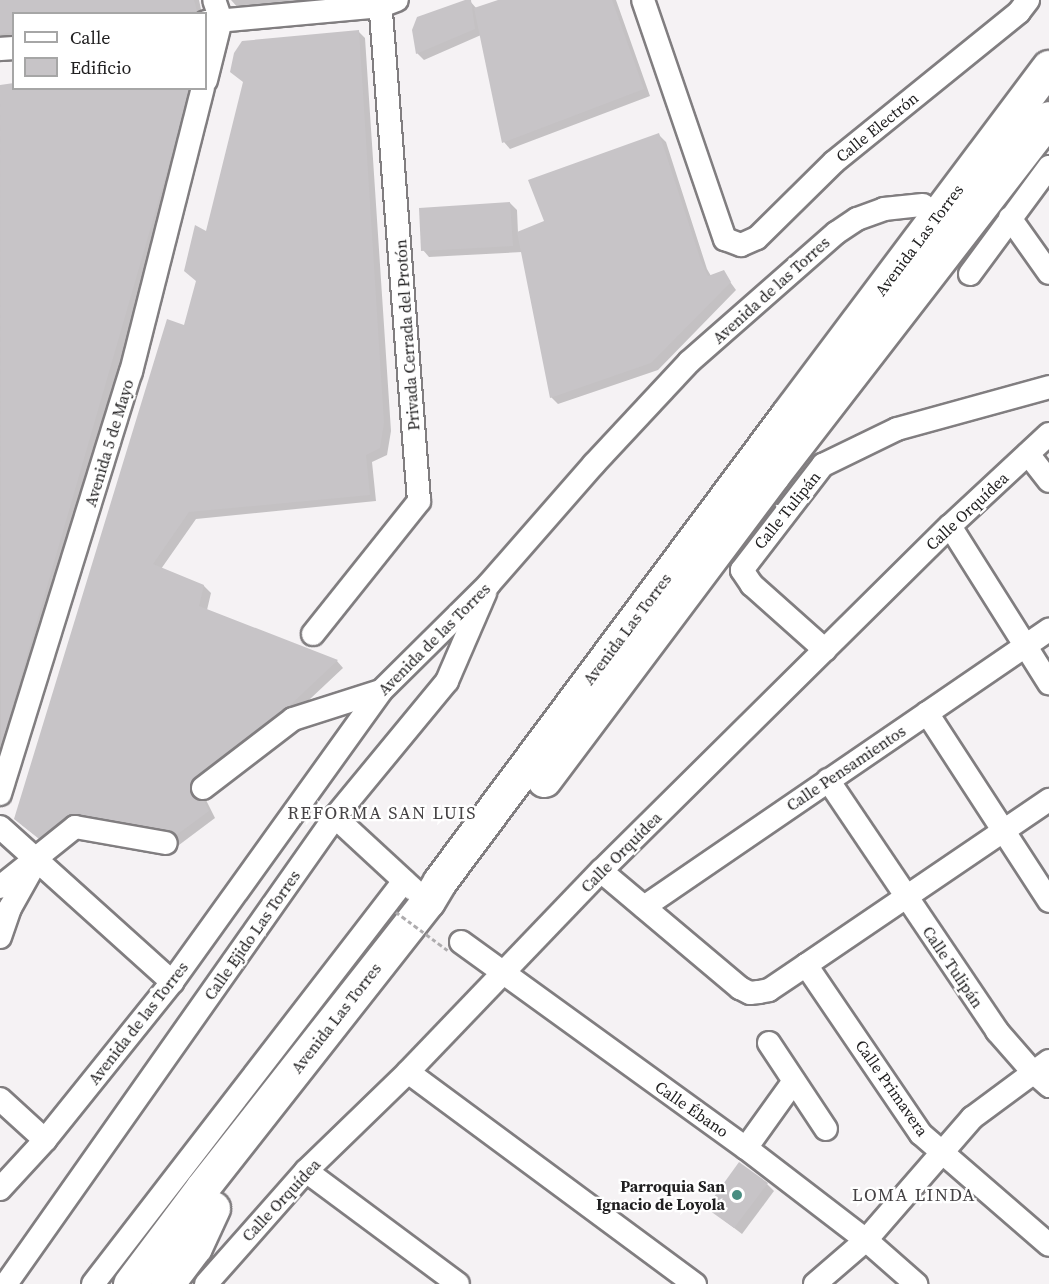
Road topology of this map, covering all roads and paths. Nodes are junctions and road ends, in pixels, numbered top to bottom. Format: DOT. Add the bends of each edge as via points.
graph roads {
  1 [pos="643,0"];
  2 [pos="1028,0"];
  3 [pos="386,2"];
  4 [pos="214,14"];
  5 [pos="1049,67"];
  6 [pos="207,73"];
  7 [pos="202,90"];
  8 [pos="1049,118"];
  9 [pos="991,144"];
  10 [pos="1049,167"];
  11 [pos="923,205"];
  12 [pos="1010,218"];
  13 [pos="1049,273"];
  14 [pos="970,274"];
  15 [pos="1049,387"];
  16 [pos="788,414"];
  17 [pos="1049,434"];
  18 [pos="1028,454"];
  19 [pos="1049,481"];
  20 [pos="950,526"];
  21 [pos="489,584"];
  22 [pos="1049,630"];
  23 [pos="314,634"];
  24 [pos="1026,647"];
  25 [pos="825,650"];
  26 [pos="1049,683"];
  27 [pos="381,691"];
  28 [pos="927,713"];
  29 [pos="828,780"];
  30 [pos="203,789"];
  31 [pos="0,794"];
  32 [pos="1049,800"];
  33 [pos="335,817"];
  34 [pos="0,827"];
  35 [pos="1004,832"];
  36 [pos="166,843"];
  37 [pos="37,860"];
  38 [pos="601,871"];
  39 [pos="0,887"];
  40 [pos="905,897"];
  41 [pos="1049,901"];
  42 [pos="644,907"];
  43 [pos="396,912"];
  44 [pos="0,937"];
  45 [pos="456,947"];
  46 [pos="806,965"];
  47 [pos="503,974"];
  48 [pos="172,982"];
  49 [pos="769,1043"];
  50 [pos="408,1072"];
  51 [pos="1043,1073"];
  52 [pos="794,1081"];
  53 [pos="0,1099"];
  54 [pos="826,1129"];
  55 [pos="45,1140"];
  56 [pos="746,1148"];
  57 [pos="942,1153"];
  58 [pos="306,1171"];
  59 [pos="0,1189"];
  60 [pos="207,1198"];
  61 [pos="866,1240"];
  62 [pos="1049,1245"];
  63 [pos="152,1278"];
  64 [pos="212,1282"];
  65 [pos="6,1284"];
  66 [pos="93,1284"];
  67 [pos="113,1284"];
  68 [pos="458,1284"];
  69 [pos="695,1284"];
  70 [pos="815,1284"];
  71 [pos="916,1284"];
  1 -- 2 [label="street, Calle Electrón" via="725,239 741,245 757,238 834,162 1019,12"];
  3 -- 4 [label="street"];
  3 -- 23 [label="street, Privada Cerrada del Protón" via="420,501"];
  4 -- 6 [label="street"];
  5 -- 9 [label="highway, Avenida Las Torres"];
  7 -- 31 [label="street, Avenida 5 de Mayo" via="131,372"];
  8 -- 60 [label="highway, Avenida Las Torres" via="765,485 437,922"];
  9 -- 11 [label="highway" via="952,171"];
  9 -- 16 [label="highway, Avenida Las Torres"];
  10 -- 12 [label="street"];
  11 -- 16 [label="highway" via="797,372"];
  11 -- 21 [label="street, Avenida de las Torres" via="884,209 857,219 836,233 689,362"];
  12 -- 13 [label="street"];
  12 -- 14 [label="street"];
  15 -- 25 [label="street, Calle Tulipán" via="897,429 823,465 742,570 752,585"];
  16 -- 60 [label="highway, Avenida Las Torres"];
  17 -- 18 [label="street, Calle Orquídea"];
  18 -- 19 [label="street"];
  18 -- 20 [label="street, Calle Orquídea"];
  20 -- 24 [label="street"];
  20 -- 25 [label="street, Calle Orquídea"];
  21 -- 27 [label="street, Avenida de las Torres"];
  21 -- 33 [label="street, Calle Ejido Las Torres" via="447,681"];
  22 -- 24 [label="street, Calle Pensamientos"];
  24 -- 26 [label="street"];
  24 -- 28 [label="street, Calle Pensamientos"];
  25 -- 38 [label="street, Calle Orquídea"];
  27 -- 30 [label="street" via="293,719"];
  27 -- 48 [label="street, Avenida de las Torres"];
  28 -- 29 [label="street, Calle Pensamientos"];
  28 -- 35 [label="street"];
  29 -- 40 [label="street, Calle Tulipán"];
  29 -- 42 [label="street, Calle Pensamientos"];
  32 -- 35 [label="street"];
  33 -- 65 [label="street, Calle Ejido Las Torres"];
  33 -- 66 [label="street, Avenida Las Torres" via="408,885"];
  34 -- 37 [label="street"];
  35 -- 40 [label="street"];
  35 -- 41 [label="street"];
  36 -- 37 [label="street" via="75,827"];
  37 -- 39 [label="street"];
  37 -- 44 [label="street" via="10,908"];
  37 -- 48 [label="street"];
  38 -- 42 [label="street"];
  38 -- 47 [label="street, Calle Orquídea"];
  40 -- 46 [label="street"];
  40 -- 51 [label="street, Calle Tulipán" via="997,1031"];
  42 -- 46 [label="street" via="750,993 769,990"];
  43 -- 45 [label="path, bridge"];
  45 -- 47 [label="street, Calle Ébano"];
  46 -- 57 [label="street, Calle Primavera" via="921,1134"];
  47 -- 50 [label="street, Calle Orquídea"];
  47 -- 56 [label="street, Calle Ébano"];
  48 -- 55 [label="street, Avenida de las Torres"];
  49 -- 52 [label="street"];
  50 -- 58 [label="street, Calle Orquídea"];
  50 -- 69 [label="street"];
  51 -- 57 [label="street" via="972,1118"];
  52 -- 54 [label="street"];
  52 -- 56 [label="street"];
  53 -- 55 [label="street"];
  55 -- 59 [label="street, Avenida de las Torres"];
  56 -- 61 [label="street, Calle Ébano"];
  57 -- 61 [label="street"];
  57 -- 62 [label="street, Calle Primavera"];
  58 -- 64 [label="street, Calle Orquídea"];
  58 -- 68 [label="street"];
  60 -- 63 [label="highway" via="195,1247"];
  60 -- 67 [label="highway" via="154,1230"];
  61 -- 70 [label="street"];
  61 -- 71 [label="street, Calle Ébano"];
}
